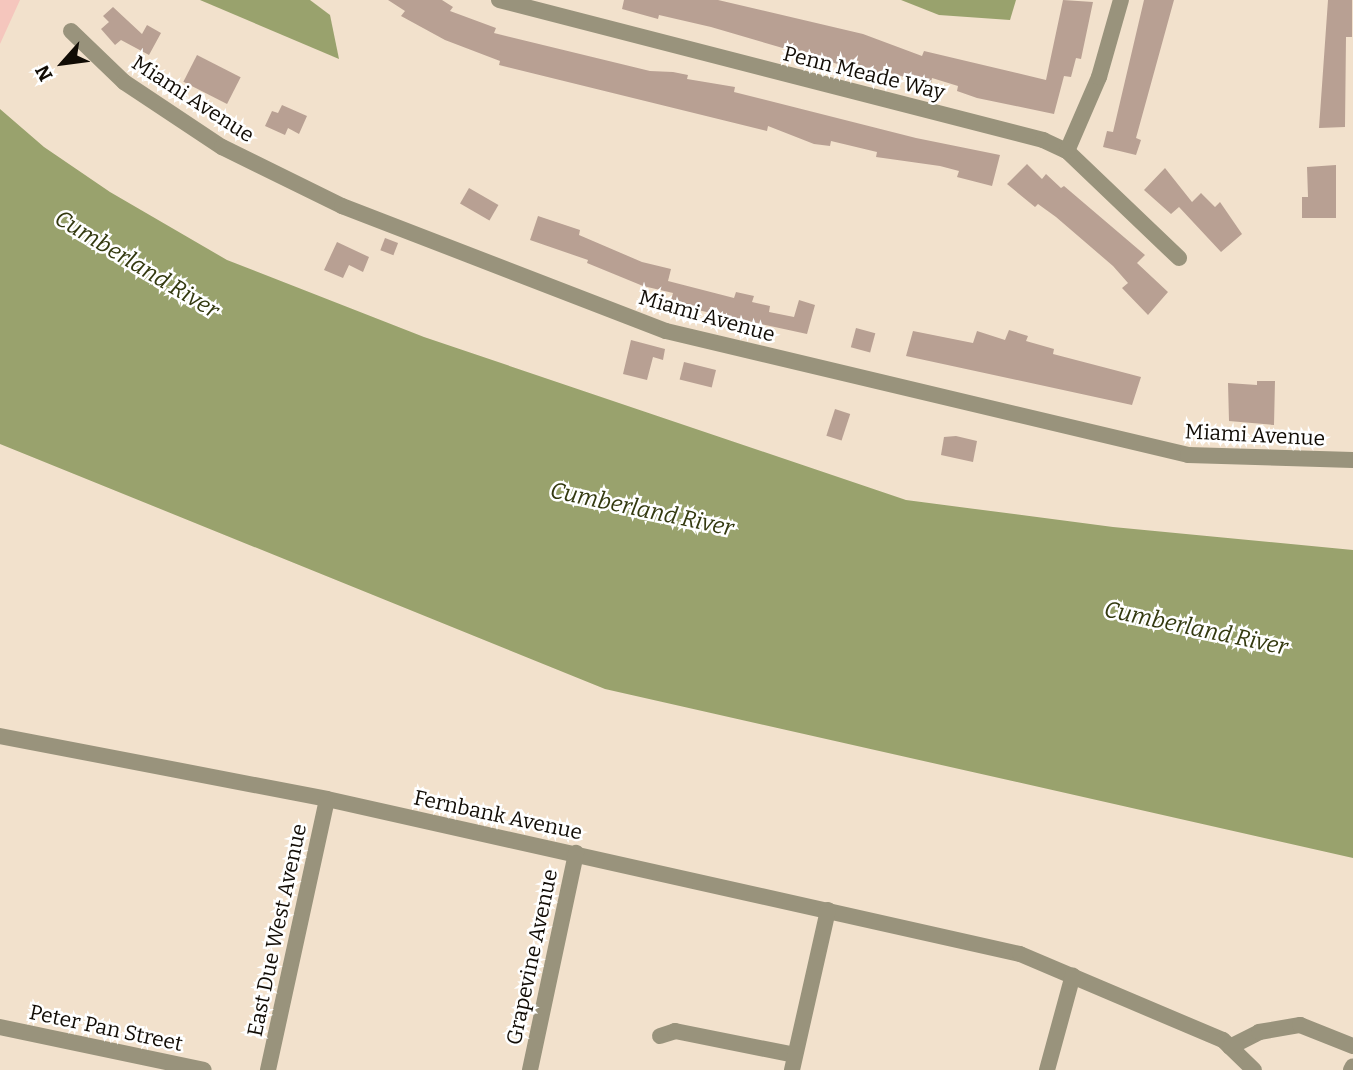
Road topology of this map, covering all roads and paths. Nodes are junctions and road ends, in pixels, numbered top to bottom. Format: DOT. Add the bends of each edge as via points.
graph roads {
  1 [pos="499,0"];
  2 [pos="1121,0"];
  3 [pos="71,31"];
  4 [pos="1067,151"];
  5 [pos="1179,258"];
  6 [pos="1353,460"];
  7 [pos="0,736"];
  8 [pos="327,799"];
  9 [pos="576,853"];
  10 [pos="828,910"];
  11 [pos="1073,975"];
  12 [pos="0,1027"];
  13 [pos="660,1036"];
  14 [pos="1353,1045"];
  15 [pos="1230,1047"];
  16 [pos="794,1063"];
  17 [pos="204,1070"];
  18 [pos="268,1070"];
  19 [pos="530,1070"];
  20 [pos="1047,1070"];
  21 [pos="1254,1070"];
  1 -- 4 [label="street, Penn Meade Way" via="1043,140"];
  2 -- 4 [label="street" via="1099,76"];
  3 -- 6 [label="street, Miami Avenue" via="124,82 222,147 342,206 666,331 1188,456"];
  4 -- 5 [label="street, Penn Meade Way"];
  7 -- 8 [label="street, Fernbank Avenue"];
  8 -- 9 [label="street, Fernbank Avenue"];
  8 -- 18 [label="street, East Due West Avenue"];
  9 -- 10 [label="street, Fernbank Avenue"];
  9 -- 19 [label="street, Grapevine Avenue"];
  10 -- 11 [label="street, Fernbank Avenue" via="984,946"];
  10 -- 16 [label="street"];
  11 -- 15 [label="street, Fernbank Avenue"];
  11 -- 20 [label="street"];
  12 -- 17 [label="street, Peter Pan Street"];
  13 -- 16 [label="street" via="675,1031"];
  14 -- 15 [label="street" via="1300,1025 1259,1032"];
  15 -- 21 [label="street"];
}
